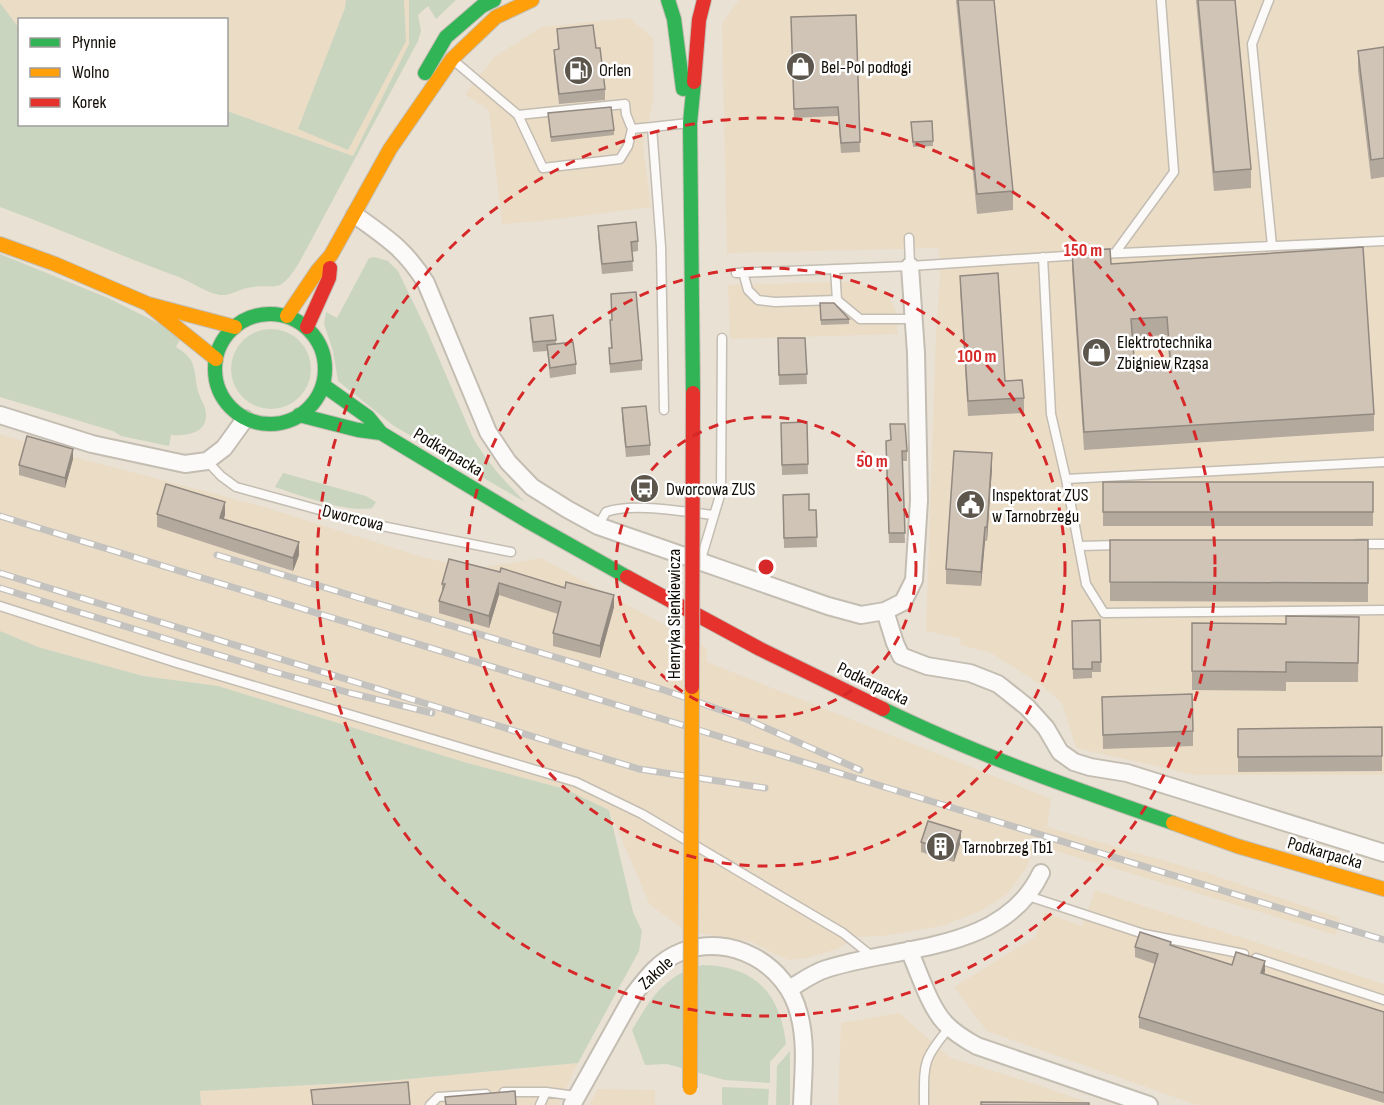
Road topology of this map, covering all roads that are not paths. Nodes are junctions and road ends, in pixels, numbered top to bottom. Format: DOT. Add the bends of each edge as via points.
graph roads {
  1 [pos="494,0"];
  2 [pos="532,0"];
  3 [pos="668,0"];
  4 [pos="1161,0"];
  5 [pos="1269,0"];
  6 [pos="690,1"];
  7 [pos="440,49"];
  8 [pos="452,59"];
  9 [pos="518,115"];
  10 [pos="690,123"];
  11 [pos="652,127"];
  12 [pos="632,129"];
  13 [pos="390,149"];
  14 [pos="355,215"];
  15 [pos="909,238"];
  16 [pos="1384,241"];
  17 [pos="0,244"];
  18 [pos="1272,246"];
  19 [pos="1115,253"];
  20 [pos="332,255"];
  21 [pos="1043,257"];
  22 [pos="910,266"];
  23 [pos="835,269"];
  24 [pos="837,300"];
  25 [pos="148,304"];
  26 [pos="287,316"];
  27 [pos="913,319"];
  28 [pos="235,327"];
  29 [pos="306,327"];
  30 [pos="722,338"];
  31 [pos="216,359"];
  32 [pos="323,385"];
  33 [pos="663,410"];
  34 [pos="0,415"];
  35 [pos="299,416"];
  36 [pos="245,419"];
  37 [pos="381,433"];
  38 [pos="207,461"];
  39 [pos="1384,462"];
  40 [pos="1066,479"];
  41 [pos="714,515"];
  42 [pos="598,526"];
  43 [pos="1349,544"];
  44 [pos="1384,544"];
  45 [pos="1126,545"];
  46 [pos="1079,546"];
  47 [pos="511,552"];
  48 [pos="700,563"];
  49 [pos="0,606"];
  50 [pos="885,610"];
  51 [pos="1384,610"];
  52 [pos="1384,853"];
  53 [pos="1041,873"];
  54 [pos="1384,889"];
  55 [pos="1028,896"];
  56 [pos="909,950"];
  57 [pos="874,958"];
  58 [pos="789,989"];
  59 [pos="1384,1000"];
  60 [pos="950,1027"];
  61 [pos="546,1092"];
  62 [pos="574,1100"];
  63 [pos="429,1105"];
  64 [pos="540,1105"];
  65 [pos="690,1105"];
  66 [pos="802,1105"];
  67 [pos="924,1105"];
  68 [pos="1149,1105"];
  1 -- 7 [label="main road" via="446,37"];
  2 -- 8 [label="main road" via="496,17"];
  3 -- 10 [label="main road, Henryka Sienkiewicza"];
  4 -- 19 [label="lane" via="1174,172"];
  5 -- 18 [label="lane" via="1252,44"];
  6 -- 10 [label="main road, Henryka Sienkiewicza" via="699,20"];
  7 -- 8 [label="lane"];
  7 -- 13 [label="main road" via="408,102"];
  8 -- 9 [label="lane"];
  8 -- 13 [label="main road"];
  9 -- 12 [label="lane" via="625,104"];
  9 -- 12 [label="lane" via="543,168 620,159"];
  10 -- 11 [label="lane"];
  10 -- 65 [label="main road, Henryka Sienkiewicza, bridge"];
  11 -- 12 [label="lane"];
  11 -- 33 [label="lane" via="661,247"];
  13 -- 14 [label="main road"];
  14 -- 20 [label="main road"];
  14 -- 42 [label="street" via="413,261 426,283 488,432 508,462 532,487"];
  15 -- 22 [label="lane"];
  16 -- 18 [label="lane"];
  17 -- 25 [label="main road"];
  18 -- 19 [label="lane"];
  19 -- 21 [label="lane"];
  20 -- 26 [label="main road"];
  20 -- 29 [label="main road" via="329,278"];
  21 -- 22 [label="lane"];
  21 -- 40 [label="lane" via="1051,414"];
  22 -- 23 [label="lane"];
  22 -- 27 [label="street"];
  23 -- 24 [label="lane"];
  23 -- 24 [label="lane" via="740,273 758,300"];
  24 -- 27 [label="lane" via="860,319"];
  25 -- 28 [label="main road"];
  25 -- 31 [label="main road"];
  26 -- 28 [label="main road" via="262,316"];
  26 -- 29 [label="main road"];
  27 -- 50 [label="street" via="919,500 914,580 903,602"];
  28 -- 31 [label="main road"];
  29 -- 32 [label="main road" via="316,338 326,364"];
  30 -- 41 [label="lane" via="721,492"];
  31 -- 36 [label="main road" via="215,371 223,398"];
  32 -- 35 [label="main road" via="311,406"];
  32 -- 37 [label="main road, Podkarpacka" via="368,417"];
  34 -- 38 [label="street" via="92,444 168,461"];
  35 -- 36 [label="main road" via="272,424"];
  35 -- 37 [label="main road, Podkarpacka"];
  36 -- 38 [label="street" via="224,448"];
  37 -- 54 [label="main road, Podkarpacka" via="646,588 914,724 1043,777 1226,842"];
  38 -- 47 [label="lane, Dworcowa" via="236,487 367,523"];
  39 -- 40 [label="lane"];
  40 -- 46 [label="lane"];
  41 -- 42 [label="lane" via="612,510 606,512"];
  41 -- 48 [label="lane"];
  42 -- 48 [label="street"];
  43 -- 44 [label="lane"];
  45 -- 46 [label="lane"];
  46 -- 51 [label="lane" via="1086,584 1104,613"];
  48 -- 50 [label="street" via="861,615"];
  49 -- 57 [label="lane" via="576,782 642,814 843,933"];
  50 -- 52 [label="street" via="901,656 998,684 1027,707 1046,728 1060,753 1074,762 1127,773"];
  53 -- 55 [label="street"];
  55 -- 56 [label="street" via="1009,915 986,928"];
  55 -- 59 [label="lane" via="1144,934 1235,951"];
  56 -- 57 [label="street"];
  56 -- 60 [label="street" via="938,1013"];
  57 -- 58 [label="street" via="823,970"];
  58 -- 62 [label="street, Zakole" via="774,970 741,951 703,946 681,952 662,963 634,994"];
  58 -- 66 [label="street" via="799,1013 803,1042"];
  60 -- 67 [label="lane" via="928,1055"];
  60 -- 68 [label="street" via="976,1046"];
  61 -- 62 [label="lane"];
  61 -- 63 [label="lane" via="438,1097"];
  61 -- 64 [label="lane"];
}
